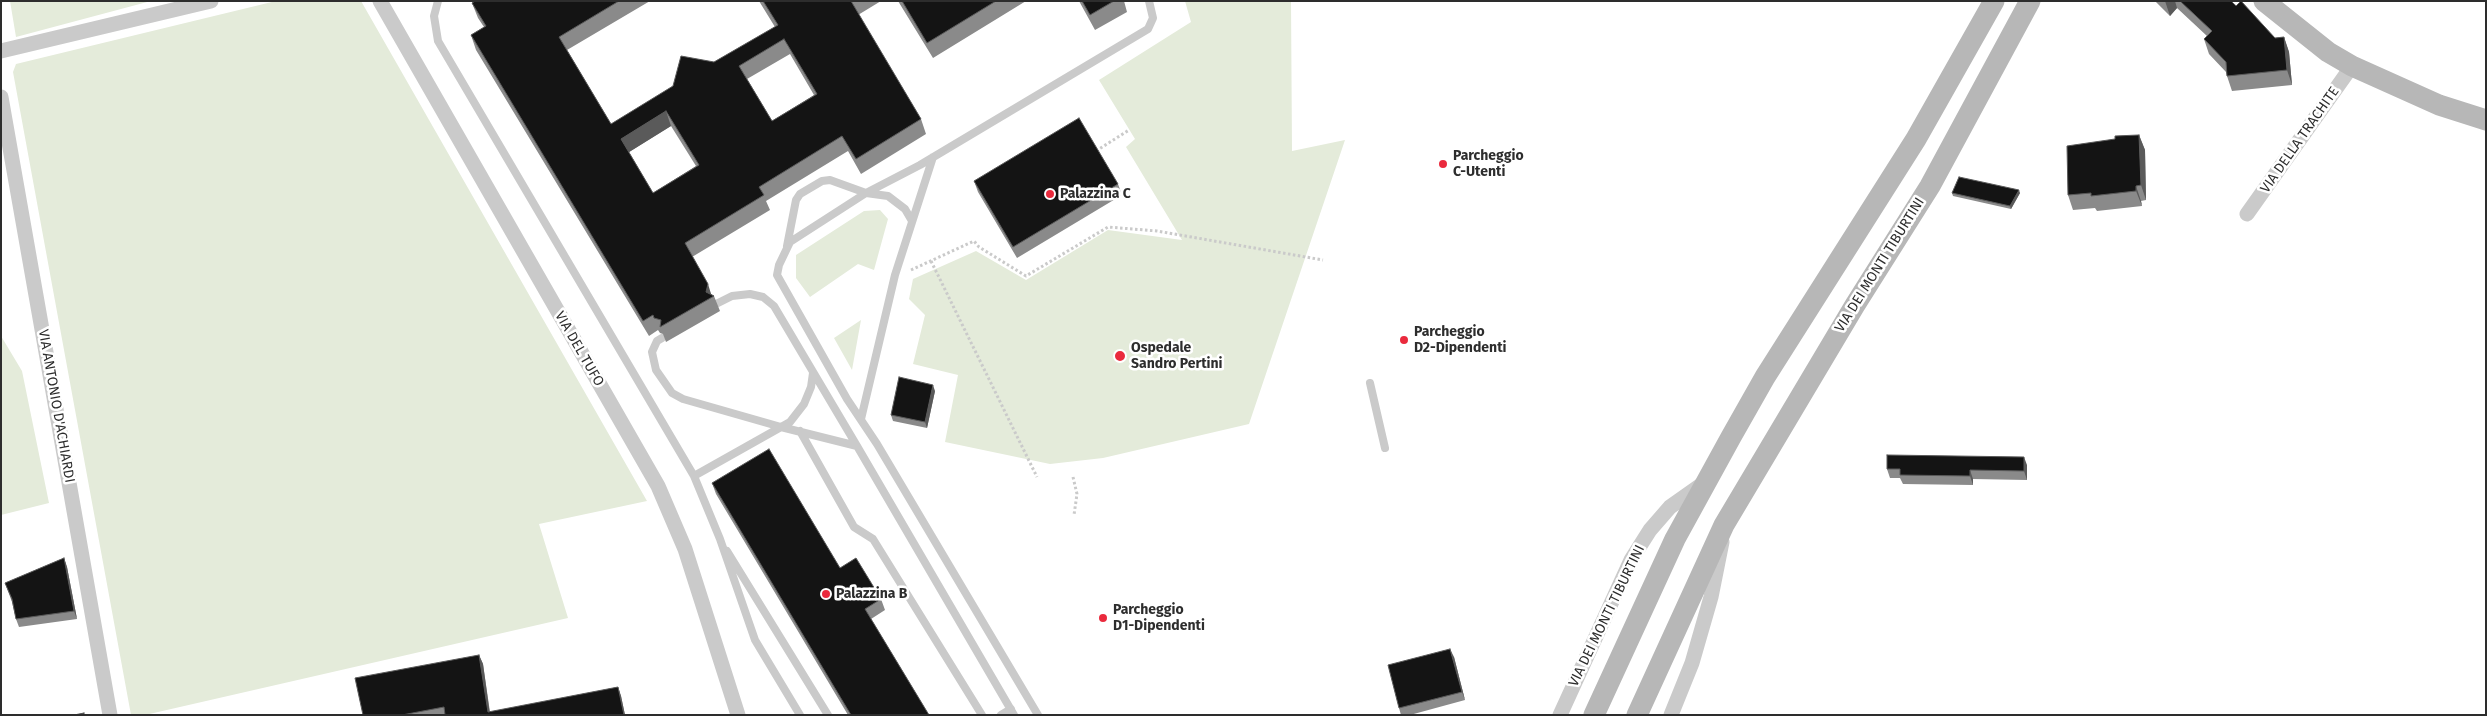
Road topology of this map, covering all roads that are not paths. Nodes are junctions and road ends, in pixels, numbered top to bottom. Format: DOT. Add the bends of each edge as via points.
graph roads {
  1 [pos="210,1"];
  2 [pos="380,1"];
  3 [pos="438,1"];
  4 [pos="1149,1"];
  5 [pos="1994,1"];
  6 [pos="2030,1"];
  7 [pos="2264,1"];
  8 [pos="1,50"];
  9 [pos="2352,66"];
  10 [pos="1,97"];
  11 [pos="2486,120"];
  12 [pos="934,157"];
  13 [pos="866,193"];
  14 [pos="2247,214"];
  15 [pos="912,221"];
  16 [pos="786,248"];
  17 [pos="716,304"];
  18 [pos="662,338"];
  19 [pos="813,373"];
  20 [pos="1370,383"];
  21 [pos="861,419"];
  22 [pos="782,427"];
  23 [pos="800,431"];
  24 [pos="857,446"];
  25 [pos="1386,448"];
  26 [pos="694,476"];
  27 [pos="1705,482"];
  28 [pos="1724,525"];
  29 [pos="720,539"];
  30 [pos="1012,712"];
  31 [pos="110,715"];
  32 [pos="738,715"];
  33 [pos="800,715"];
  34 [pos="828,715"];
  35 [pos="982,715"];
  36 [pos="1001,715"];
  37 [pos="1038,715"];
  38 [pos="1560,715"];
  39 [pos="1594,715"];
  40 [pos="1637,715"];
  41 [pos="1671,715"];
  1 -- 8 [label="street"];
  2 -- 32 [label="street, VIA DEL TUFO" via="658,486 688,557"];
  3 -- 26 [label="lane" via="434,16 438,41"];
  4 -- 12 [label="lane" via="1153,18 1148,29"];
  5 -- 27 [label="main road, VIA DEI MONTI TIBURTINI" via="1920,132 1765,377"];
  6 -- 28 [label="main road, VIA DEI MONTI TIBURTINI" via="1930,186"];
  7 -- 9 [label="main road" via="2328,52"];
  9 -- 11 [label="main road" via="2439,105"];
  9 -- 14 [label="street, VIA DELLA TRACHITE"];
  10 -- 31 [label="street, VIA ANTONIO D'ACHIARDI"];
  12 -- 13 [label="lane"];
  12 -- 15 [label="lane"];
  13 -- 15 [label="lane" via="896,200"];
  13 -- 16 [label="lane" via="790,242"];
  13 -- 16 [label="lane" via="830,180 800,194"];
  15 -- 21 [label="lane" via="895,276"];
  16 -- 21 [label="lane" via="778,265 778,275"];
  17 -- 19 [label="lane" via="732,296 750,294 763,297 774,306"];
  18 -- 22 [label="lane" via="652,352 656,370 672,393"];
  19 -- 22 [label="lane" via="804,404"];
  19 -- 24 [label="lane"];
  20 -- 25 [label="lane"];
  21 -- 37 [label="lane"];
  22 -- 23 [label="lane"];
  22 -- 26 [label="lane"];
  23 -- 24 [label="lane"];
  23 -- 35 [label="lane" via="854,527 872,539"];
  24 -- 30 [label="lane"];
  26 -- 29 [label="lane"];
  27 -- 38 [label="street, VIA DEI MONTI TIBURTINI" via="1670,507 1631,560"];
  27 -- 39 [label="main road, VIA DEI MONTI TIBURTINI"];
  28 -- 40 [label="main road, VIA DEI MONTI TIBURTINI"];
  28 -- 41 [label="street, VIA DEI MONTI TIBURTINI" via="1711,597 1692,663"];
  29 -- 33 [label="lane" via="755,640"];
  29 -- 34 [label="lane"];
  30 -- 36 [label="lane"];
}
